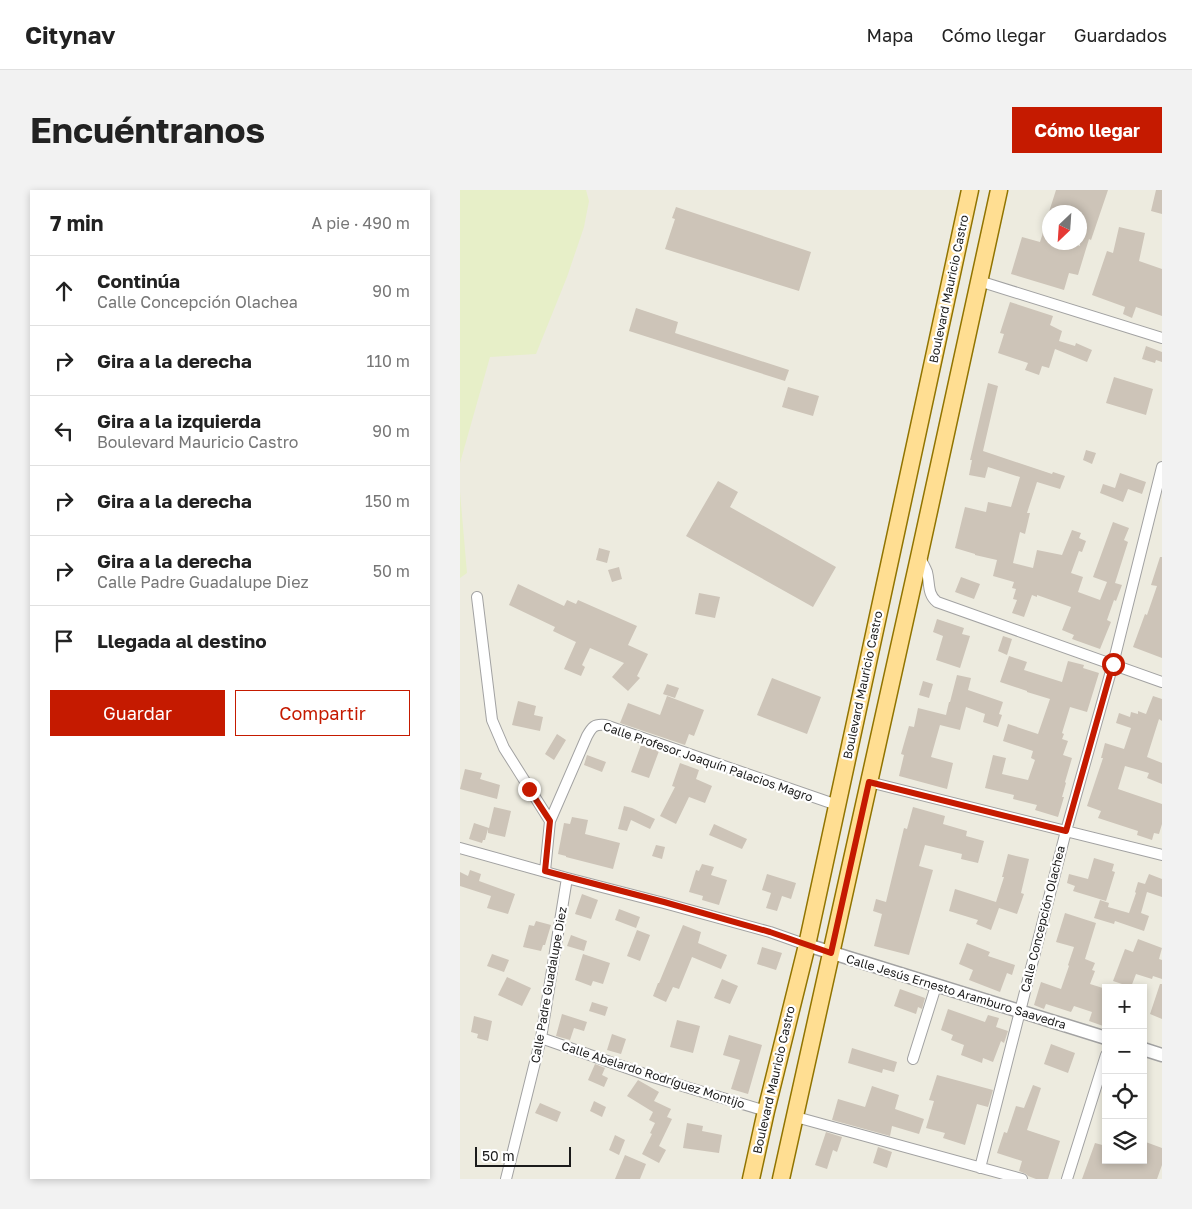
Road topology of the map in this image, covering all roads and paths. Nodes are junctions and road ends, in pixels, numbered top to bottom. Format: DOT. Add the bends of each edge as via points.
graph roads {
  1 [pos="970,190"];
  2 [pos="999,190"];
  3 [pos="979,281"];
  4 [pos="1162,338"];
  5 [pos="1162,468"];
  6 [pos="919,556"];
  7 [pos="477,597"];
  8 [pos="1113,664"];
  9 [pos="1162,682"];
  10 [pos="869,782"];
  11 [pos="837,805"];
  12 [pos="550,821"];
  13 [pos="1066,831"];
  14 [pos="460,848"];
  15 [pos="1162,855"];
  16 [pos="545,871"];
  17 [pos="567,878"];
  18 [pos="807,946"];
  19 [pos="831,953"];
  20 [pos="936,986"];
  21 [pos="1020,1012"];
  22 [pos="1102,1037"];
  23 [pos="541,1038"];
  24 [pos="1147,1050"];
  25 [pos="1162,1055"];
  26 [pos="913,1059"];
  27 [pos="1102,1068"];
  28 [pos="766,1111"];
  29 [pos="796,1117"];
  30 [pos="980,1168"];
  31 [pos="506,1179"];
  32 [pos="751,1179"];
  33 [pos="781,1179"];
  34 [pos="1022,1179"];
  35 [pos="1067,1179"];
  1 -- 11 [label="main road, Boulevard Mauricio Castro"];
  2 -- 3 [label="main road"];
  3 -- 4 [label="street"];
  3 -- 6 [label="main road"];
  5 -- 8 [label="street, Calle Concepción Olachea"];
  6 -- 8 [label="street" via="927,573 932,598 937,602"];
  6 -- 10 [label="main road"];
  7 -- 12 [label="street" via="492,720 504,748"];
  8 -- 9 [label="street"];
  8 -- 13 [label="street, Calle Concepción Olachea"];
  10 -- 13 [label="street"];
  10 -- 19 [label="main road"];
  11 -- 12 [label="street, Calle Profesor Joaquín Palacios Magro" via="597,724 587,736"];
  11 -- 18 [label="main road, Boulevard Mauricio Castro"];
  12 -- 16 [label="street"];
  13 -- 15 [label="street"];
  13 -- 21 [label="street, Calle Concepción Olachea"];
  14 -- 16 [label="street, Calle Jesús Ernesto Aramburo Saavedra"];
  16 -- 17 [label="street, Calle Jesús Ernesto Aramburo Saavedra"];
  17 -- 18 [label="street, Calle Jesús Ernesto Aramburo Saavedra" via="770,932"];
  17 -- 23 [label="street, Calle Padre Guadalupe Diez"];
  18 -- 19 [label="street, Calle Jesús Ernesto Aramburo Saavedra"];
  18 -- 28 [label="main road, Boulevard Mauricio Castro"];
  19 -- 20 [label="street, Calle Jesús Ernesto Aramburo Saavedra"];
  19 -- 29 [label="main road"];
  20 -- 21 [label="street, Calle Jesús Ernesto Aramburo Saavedra"];
  20 -- 26 [label="street"];
  21 -- 22 [label="street, Calle Jesús Ernesto Aramburo Saavedra"];
  21 -- 30 [label="street, Calle Concepción Olachea"];
  23 -- 28 [label="street, Calle Abelardo Rodríguez Montijo"];
  23 -- 31 [label="street, Calle Padre Guadalupe Diez"];
  24 -- 25 [label="street"];
  27 -- 35 [label="street"];
  28 -- 32 [label="main road, Boulevard Mauricio Castro"];
  29 -- 30 [label="street"];
  29 -- 33 [label="main road"];
  30 -- 34 [label="street"];
}
